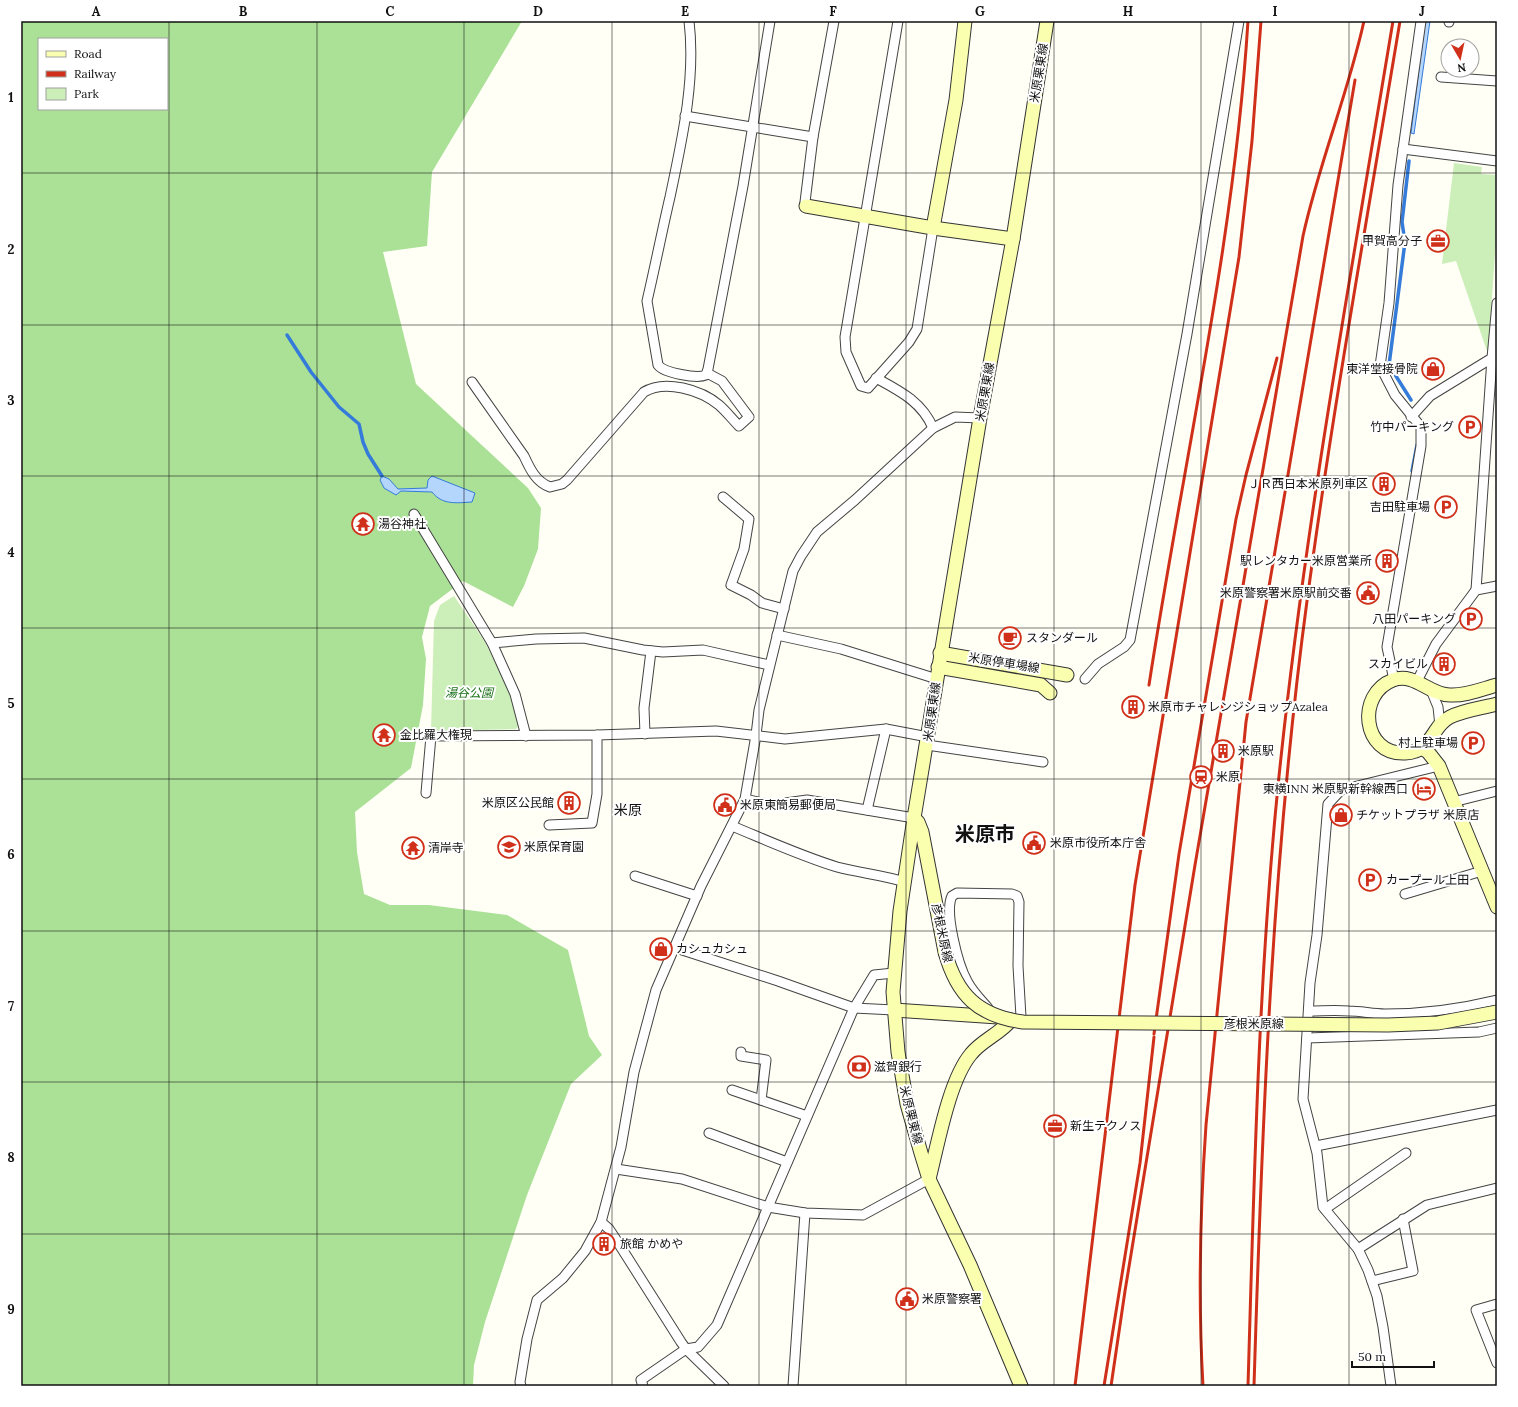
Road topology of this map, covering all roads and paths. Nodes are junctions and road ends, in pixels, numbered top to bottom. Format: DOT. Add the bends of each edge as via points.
graph roads {
  1 [pos="689,21"];
  2 [pos="770,21"];
  3 [pos="834,21"];
  4 [pos="898,21"];
  5 [pos="965,21"];
  6 [pos="1046,21"];
  7 [pos="1239,21"];
  8 [pos="1421,21"];
  9 [pos="1455,78"];
  10 [pos="1497,81"];
  11 [pos="685,116"];
  12 [pos="752,128"];
  13 [pos="813,137"];
  14 [pos="1403,149"];
  15 [pos="1497,162"];
  16 [pos="806,206"];
  17 [pos="865,216"];
  18 [pos="933,228"];
  19 [pos="1013,239"];
  20 [pos="1497,303"];
  21 [pos="1496,326"];
  22 [pos="1492,358"];
  23 [pos="707,373"];
  24 [pos="876,378"];
  25 [pos="472,382"];
  26 [pos="1411,416"];
  27 [pos="980,418"];
  28 [pos="933,428"];
  29 [pos="723,497"];
  30 [pos="414,514"];
  31 [pos="1497,586"];
  32 [pos="1476,590"];
  33 [pos="784,609"];
  34 [pos="777,635"];
  35 [pos="492,643"];
  36 [pos="651,651"];
  37 [pos="940,653"];
  38 [pos="769,665"];
  39 [pos="937,673"];
  40 [pos="1067,675"];
  41 [pos="1085,679"];
  42 [pos="1394,680"];
  43 [pos="1417,681"];
  44 [pos="1497,685"];
  45 [pos="1431,690"];
  46 [pos="1050,693"];
  47 [pos="1497,704"];
  48 [pos="1440,726"];
  49 [pos="886,729"];
  50 [pos="645,734"];
  51 [pos="597,735"];
  52 [pos="756,735"];
  53 [pos="526,736"];
  54 [pos="927,741"];
  55 [pos="1422,748"];
  56 [pos="1043,762"];
  57 [pos="1439,766"];
  58 [pos="1497,790"];
  59 [pos="426,793"];
  60 [pos="745,799"];
  61 [pos="1453,802"];
  62 [pos="867,810"];
  63 [pos="914,818"];
  64 [pos="549,825"];
  65 [pos="732,826"];
  66 [pos="1482,871"];
  67 [pos="635,876"];
  68 [pos="905,882"];
  69 [pos="1405,894"];
  70 [pos="697,896"];
  71 [pos="1495,899"];
  72 [pos="676,948"];
  73 [pos="894,973"];
  74 [pos="1497,1000"];
  75 [pos="854,1008"];
  76 [pos="894,1010"];
  77 [pos="1309,1011"];
  78 [pos="1497,1012"];
  79 [pos="995,1017"];
  80 [pos="1016,1019"];
  81 [pos="1084,1020"];
  82 [pos="1497,1028"];
  83 [pos="1307,1038"];
  84 [pos="741,1052"];
  85 [pos="732,1090"];
  86 [pos="761,1100"];
  87 [pos="1497,1110"];
  88 [pos="806,1116"];
  89 [pos="709,1133"];
  90 [pos="1316,1146"];
  91 [pos="1406,1153"];
  92 [pos="787,1162"];
  93 [pos="616,1169"];
  94 [pos="929,1179"];
  95 [pos="1497,1188"];
  96 [pos="768,1207"];
  97 [pos="1325,1209"];
  98 [pos="805,1213"];
  99 [pos="1403,1219"];
  100 [pos="600,1222"];
  101 [pos="1358,1249"];
  102 [pos="1372,1281"];
  103 [pos="1497,1304"];
  104 [pos="686,1349"];
  105 [pos="1497,1363"];
  106 [pos="521,1386"];
  107 [pos="643,1386"];
  108 [pos="724,1386"];
  109 [pos="793,1386"];
  110 [pos="1020,1386"];
  111 [pos="1391,1386"];
  1 -- 11 [label="street" via="689,77"];
  2 -- 12 [label="street"];
  3 -- 13 [label="street"];
  4 -- 17 [label="street"];
  5 -- 18 [label="main road" via="956,100"];
  6 -- 19 [label="main road, 米原栗東線"];
  7 -- 41 [label="street" via="1187,334 1130,640 1098,664"];
  8 -- 14 [label="street"];
  9 -- 10 [label="street"];
  11 -- 12 [label="street"];
  11 -- 23 [label="street" via="679,158 647,301 647,311 655,357 660,368 700,377"];
  12 -- 13 [label="street"];
  12 -- 23 [label="street"];
  13 -- 16 [label="street"];
  14 -- 15 [label="street"];
  14 -- 26 [label="street" via="1389,303 1380,366 1395,395"];
  16 -- 17 [label="main road"];
  17 -- 18 [label="main road"];
  17 -- 24 [label="street" via="845,346 862,386 868,388"];
  18 -- 19 [label="main road"];
  18 -- 24 [label="street" via="917,328 909,342"];
  19 -- 27 [label="main road, 米原栗東線"];
  20 -- 21 [label="street"];
  21 -- 22 [label="street"];
  22 -- 26 [label="street" via="1430,396"];
  22 -- 32 [label="street"];
  23 -- 25 [label="street" via="722,380 749,417 739,426 719,405 706,397 666,385 650,388 567,480 550,487 537,480 518,447"];
  24 -- 28 [label="street" via="914,402 927,415"];
  26 -- 42 [label="street" via="1421,427 1421,446 1387,647"];
  27 -- 28 [label="street" via="955,417"];
  27 -- 37 [label="main road, 米原栗東線"];
  28 -- 33 [label="street" via="817,532 793,571"];
  29 -- 33 [label="street" via="749,519 744,549 731,585 762,603"];
  30 -- 35 [label="street"];
  31 -- 32 [label="street"];
  32 -- 43 [label="street" via="1436,644"];
  33 -- 34 [label="street"];
  34 -- 38 [label="street"];
  34 -- 39 [label="street"];
  35 -- 36 [label="street" via="584,638"];
  35 -- 53 [label="street" via="515,694"];
  36 -- 38 [label="street" via="703,650"];
  36 -- 50 [label="street" via="644,708"];
  37 -- 39 [label="main road, 米原栗東線"];
  37 -- 40 [label="main road, 米原停車場線"];
  38 -- 52 [label="street"];
  39 -- 46 [label="main road, 米原停車場線" via="1041,685"];
  39 -- 54 [label="main road, 米原栗東線"];
  42 -- 43 [label="main road" via="1407,678"];
  42 -- 55 [label="main road" via="1378,691 1368,707 1372,736 1378,744 1395,752 1405,753"];
  43 -- 45 [label="main road"];
  44 -- 45 [label="main road" via="1450,696"];
  45 -- 48 [label="street" via="1438,707"];
  47 -- 48 [label="main road" via="1449,717"];
  48 -- 55 [label="main road"];
  49 -- 52 [label="street" via="785,739"];
  49 -- 54 [label="street"];
  49 -- 62 [label="street"];
  50 -- 51 [label="street"];
  50 -- 52 [label="street" via="716,731"];
  51 -- 53 [label="street"];
  51 -- 64 [label="street" via="597,794 592,823"];
  52 -- 60 [label="street"];
  53 -- 59 [label="street" via="431,736"];
  54 -- 56 [label="street"];
  54 -- 63 [label="main road, 米原栗東線"];
  55 -- 57 [label="main road"];
  57 -- 61 [label="main road"];
  57 -- 77 [label="street" via="1341,790 1328,804"];
  58 -- 61 [label="street"];
  60 -- 62 [label="street" via="771,806 807,800"];
  60 -- 65 [label="street"];
  61 -- 66 [label="main road"];
  62 -- 63 [label="street"];
  63 -- 68 [label="main road, 米原栗東線"];
  63 -- 80 [label="main road, 彦根米原線, bridge" via="922,832 945,952 954,978 967,998 987,1012"];
  65 -- 68 [label="street" via="838,867"];
  65 -- 70 [label="street"];
  66 -- 69 [label="street"];
  66 -- 71 [label="main road"];
  67 -- 70 [label="street"];
  68 -- 73 [label="main road, 米原栗東線"];
  70 -- 72 [label="street"];
  72 -- 75 [label="street"];
  72 -- 93 [label="street" via="656,990 636,1064 629,1112"];
  73 -- 75 [label="street" via="874,974"];
  73 -- 76 [label="main road, 米原栗東線"];
  74 -- 77 [label="street" via="1431,1012 1384,1014 1350,1010"];
  75 -- 76 [label="street"];
  75 -- 88 [label="street"];
  76 -- 79 [label="main road"];
  76 -- 94 [label="main road, 米原栗東線" via="907,1104"];
  77 -- 83 [label="street"];
  78 -- 80 [label="main road, 彦根米原線, bridge" via="1438,1023 1388,1025 1036,1023"];
  79 -- 80 [label="main road"];
  79 -- 80 [label="street" via="967,982 957,955 949,907 952,896 957,893 1017,896 1019,902"];
  80 -- 81 [label="main road"];
  80 -- 94 [label="main road" via="985,1040 970,1055 958,1076"];
  82 -- 83 [label="street" via="1479,1032"];
  83 -- 90 [label="street" via="1304,1099"];
  84 -- 86 [label="street" via="740,1056 766,1060"];
  85 -- 86 [label="street"];
  86 -- 88 [label="street"];
  87 -- 90 [label="street"];
  88 -- 92 [label="street"];
  89 -- 92 [label="street"];
  90 -- 97 [label="street"];
  91 -- 97 [label="street"];
  92 -- 96 [label="street"];
  93 -- 96 [label="street" via="682,1179"];
  93 -- 100 [label="street"];
  94 -- 98 [label="street" via="863,1216"];
  94 -- 110 [label="main road, 米原栗東線" via="970,1265"];
  95 -- 99 [label="street" via="1427,1205"];
  96 -- 98 [label="street"];
  96 -- 104 [label="street" via="718,1325 698,1347"];
  97 -- 101 [label="street"];
  98 -- 109 [label="street"];
  99 -- 101 [label="street"];
  99 -- 102 [label="street" via="1413,1271"];
  100 -- 104 [label="street" via="617,1240"];
  100 -- 106 [label="street" via="580,1256 563,1278 538,1300 526,1339"];
  101 -- 102 [label="street"];
  102 -- 111 [label="street" via="1383,1327"];
  103 -- 105 [label="street" via="1476,1310"];
  104 -- 107 [label="street" via="641,1380"];
  104 -- 108 [label="street"];
}
